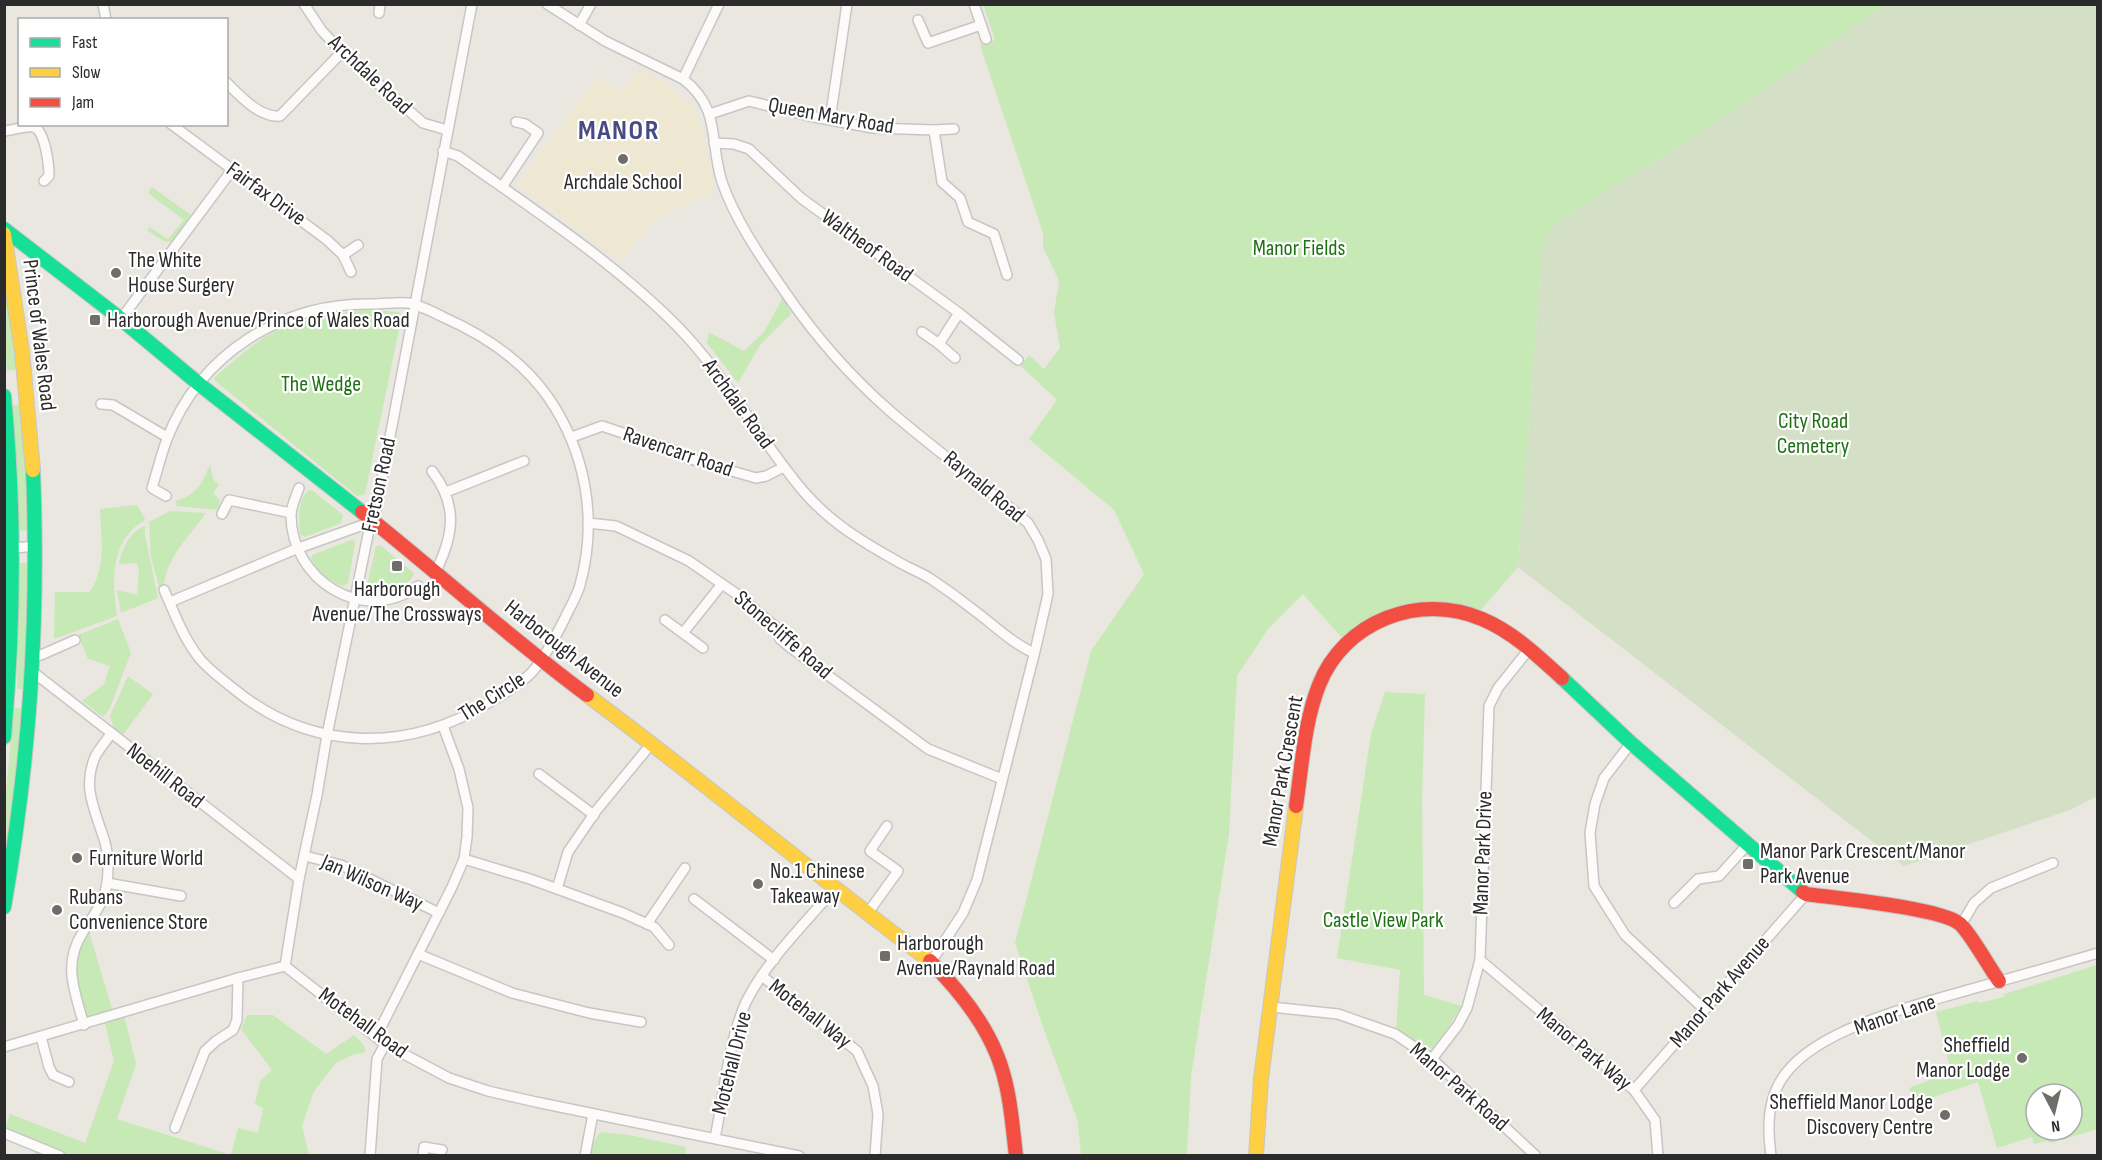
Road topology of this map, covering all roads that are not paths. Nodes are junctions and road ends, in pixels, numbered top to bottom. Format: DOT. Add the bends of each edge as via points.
graph roads {
  1 [pos="304,4"];
  2 [pos="472,4"];
  3 [pos="547,4"];
  4 [pos="591,4"];
  5 [pos="719,4"];
  6 [pos="847,4"];
  7 [pos="974,4"];
  8 [pos="918,20"];
  9 [pos="579,25"];
  10 [pos="981,25"];
  11 [pos="986,39"];
  12 [pos="342,52"];
  13 [pos="683,79"];
  14 [pos="228,84"];
  15 [pos="710,114"];
  16 [pos="830,120"];
  17 [pos="516,122"];
  18 [pos="174,126"];
  19 [pos="954,129"];
  20 [pos="447,130"];
  21 [pos="934,130"];
  22 [pos="4,131"];
  23 [pos="714,143"];
  24 [pos="443,151"];
  25 [pos="232,170"];
  26 [pos="44,180"];
  27 [pos="502,187"];
  28 [pos="4,229"];
  29 [pos="4,234"];
  30 [pos="358,245"];
  31 [pos="343,255"];
  32 [pos="351,272"];
  33 [pos="1007,275"];
  34 [pos="414,304"];
  35 [pos="959,313"];
  36 [pos="121,320"];
  37 [pos="922,332"];
  38 [pos="939,344"];
  39 [pos="955,358"];
  40 [pos="1018,360"];
  41 [pos="199,384"];
  42 [pos="26,386"];
  43 [pos="4,388"];
  44 [pos="4,396"];
  45 [pos="100,404"];
  46 [pos="167,437"];
  47 [pos="572,437"];
  48 [pos="524,461"];
  49 [pos="784,467"];
  50 [pos="432,471"];
  51 [pos="299,488"];
  52 [pos="446,492"];
  53 [pos="166,496"];
  54 [pos="291,513"];
  55 [pos="222,514"];
  56 [pos="374,521"];
  57 [pos="588,524"];
  58 [pos="36,546"];
  59 [pos="9,549"];
  60 [pos="296,549"];
  61 [pos="436,571"];
  62 [pos="722,584"];
  63 [pos="418,586"];
  64 [pos="164,590"];
  65 [pos="355,599"];
  66 [pos="170,602"];
  67 [pos="665,620"];
  68 [pos="683,633"];
  69 [pos="75,640"];
  70 [pos="703,648"];
  71 [pos="1530,648"];
  72 [pos="1034,653"];
  73 [pos="34,654"];
  74 [pos="540,660"];
  75 [pos="7,668"];
  76 [pos="33,672"];
  77 [pos="443,726"];
  78 [pos="111,734"];
  79 [pos="327,735"];
  80 [pos="4,737"];
  81 [pos="652,743"];
  82 [pos="1631,743"];
  83 [pos="539,774"];
  84 [pos="1002,779"];
  85 [pos="594,815"];
  86 [pos="887,826"];
  87 [pos="1748,844"];
  88 [pos="305,856"];
  89 [pos="464,859"];
  90 [pos="2053,863"];
  91 [pos="685,868"];
  92 [pos="299,879"];
  93 [pos="107,883"];
  94 [pos="557,889"];
  95 [pos="834,889"];
  96 [pos="1806,894"];
  97 [pos="181,896"];
  98 [pos="694,899"];
  99 [pos="1674,903"];
  100 [pos="4,907"];
  101 [pos="439,913"];
  102 [pos="867,914"];
  103 [pos="647,924"];
  104 [pos="1961,925"];
  105 [pos="669,945"];
  106 [pos="2097,952"];
  107 [pos="418,954"];
  108 [pos="774,960"];
  109 [pos="1480,960"];
  110 [pos="931,962"];
  111 [pos="285,966"];
  112 [pos="762,976"];
  113 [pos="238,978"];
  114 [pos="1999,981"];
  115 [pos="1271,1007"];
  116 [pos="1704,1009"];
  117 [pos="641,1022"];
  118 [pos="84,1025"];
  119 [pos="375,1036"];
  120 [pos="41,1037"];
  121 [pos="385,1044"];
  122 [pos="4,1047"];
  123 [pos="1432,1059"];
  124 [pos="69,1082"];
  125 [pos="1634,1090"];
  126 [pos="593,1114"];
  127 [pos="175,1128"];
  128 [pos="4,1133"];
  129 [pos="715,1138"];
  130 [pos="442,1150"];
  131 [pos="60,1155"];
  132 [pos="370,1155"];
  133 [pos="423,1155"];
  134 [pos="585,1155"];
  135 [pos="799,1155"];
  136 [pos="875,1155"];
  137 [pos="1016,1155"];
  138 [pos="1256,1155"];
  139 [pos="1536,1155"];
  140 [pos="1658,1155"];
  141 [pos="1771,1155"];
  1 -- 12 [label="street, Archdale Road"];
  2 -- 20 [label="street, Fretson Road"];
  3 -- 9 [label="street"];
  4 -- 9 [label="street"];
  5 -- 13 [label="street"];
  6 -- 16 [label="street"];
  7 -- 10 [label="street"];
  8 -- 10 [label="street" via="928,44"];
  9 -- 13 [label="street"];
  10 -- 11 [label="street"];
  12 -- 14 [label="street" via="280,116 261,111"];
  12 -- 20 [label="street, Archdale Road" via="423,123"];
  13 -- 15 [label="street, Raynald Road" via="700,95"];
  15 -- 16 [label="street, Queen Mary Road" via="749,101"];
  15 -- 23 [label="street, Raynald Road"];
  16 -- 21 [label="street, Queen Mary Road" via="873,128"];
  17 -- 27 [label="street" via="538,133"];
  18 -- 25 [label="street, Fairfax Drive"];
  19 -- 21 [label="street, Queen Mary Road"];
  20 -- 24 [label="street, Fretson Road"];
  21 -- 33 [label="street" via="942,182 960,198 968,222 994,234"];
  22 -- 26 [label="street" via="32,127 41,132 49,169"];
  23 -- 35 [label="street, Waltheof Road" via="749,150 801,198"];
  23 -- 72 [label="street, Raynald Road" via="729,200 758,253 812,331 890,410 1028,523 1042,550 1048,577"];
  24 -- 27 [label="street, Archdale Road" via="458,156"];
  24 -- 34 [label="street, Fretson Road"];
  25 -- 31 [label="street, Fairfax Drive"];
  25 -- 36 [label="street"];
  27 -- 49 [label="street, Archdale Road" via="642,292 678,327 727,386"];
  28 -- 36 [label="main road, Harborough Avenue"];
  29 -- 42 [label="main road, Prince of Wales Road"];
  30 -- 31 [label="street"];
  31 -- 32 [label="street, Fairfax Drive"];
  34 -- 41 [label="street, The Circle" via="343,305 294,315 259,331 223,358"];
  34 -- 47 [label="street, The Circle" via="464,326 505,353 540,386"];
  34 -- 56 [label="street, Fretson Road"];
  35 -- 38 [label="street"];
  35 -- 40 [label="street, Waltheof Road"];
  36 -- 41 [label="main road, Harborough Avenue"];
  37 -- 38 [label="street"];
  38 -- 39 [label="street"];
  41 -- 46 [label="street, The Circle"];
  41 -- 56 [label="main road, Harborough Avenue"];
  42 -- 43 [label="main road"];
  42 -- 58 [label="main road, Prince of Wales Road"];
  44 -- 59 [label="main road, Prince of Wales Road" via="10,454"];
  45 -- 46 [label="street" via="113,405"];
  46 -- 53 [label="street, The Circle" via="149,491"];
  47 -- 49 [label="street, Ravencarr Road" via="602,426 687,458 756,478"];
  47 -- 57 [label="street, The Circle" via="586,486"];
  48 -- 52 [label="street"];
  49 -- 72 [label="street, Archdale Road" via="839,526 929,578 1019,646"];
  50 -- 52 [label="street"];
  51 -- 54 [label="street"];
  52 -- 61 [label="street" via="450,529"];
  54 -- 55 [label="street" via="229,500"];
  54 -- 60 [label="street"];
  56 -- 60 [label="street"];
  56 -- 61 [label="main road, Harborough Avenue"];
  56 -- 65 [label="street, Fretson Road"];
  57 -- 62 [label="street, Stonecliffe Road" via="616,526 689,561"];
  57 -- 74 [label="street, The Circle" via="580,587 558,634"];
  58 -- 59 [label="street"];
  58 -- 73 [label="main road, Prince of Wales Road"];
  59 -- 75 [label="main road, Prince of Wales Road"];
  60 -- 65 [label="street" via="324,585"];
  60 -- 66 [label="street"];
  61 -- 74 [label="main road, Harborough Avenue"];
  62 -- 68 [label="street"];
  62 -- 84 [label="street, Stonecliffe Road" via="777,627 780,639 791,648 928,749"];
  63 -- 65 [label="street" via="408,594 387,600"];
  64 -- 66 [label="street, The Circle"];
  65 -- 79 [label="street, Fretson Road"];
  66 -- 79 [label="street, The Circle" via="182,632 201,661 225,682 279,720"];
  67 -- 68 [label="street"];
  68 -- 70 [label="street"];
  69 -- 73 [label="street" via="41,655"];
  71 -- 82 [label="main road, Manor Park Crescent"];
  71 -- 109 [label="street, Manor Park Drive" via="1498,688 1489,706"];
  71 -- 115 [label="main road, Manor Park Crescent" via="1485,620 1444,608 1408,611 1381,619 1358,633 1336,656 1319,684 1307,728"];
  72 -- 84 [label="street, Raynald Road"];
  73 -- 76 [label="main road, Prince of Wales Road"];
  74 -- 77 [label="street, The Circle" via="528,676 511,688"];
  74 -- 81 [label="main road, Harborough Avenue"];
  75 -- 80 [label="main road, Prince of Wales Road"];
  76 -- 78 [label="street, Noehill Road"];
  76 -- 100 [label="main road, Prince of Wales Road" via="21,799"];
  77 -- 79 [label="street, The Circle" via="402,736"];
  77 -- 89 [label="street" via="468,808"];
  78 -- 92 [label="street, Noehill Road"];
  78 -- 93 [label="street" via="96,756 89,779 93,810 108,860"];
  79 -- 88 [label="street, Fretson Road"];
  81 -- 85 [label="street"];
  81 -- 95 [label="main road, Harborough Avenue"];
  82 -- 87 [label="main road, Manor Park Crescent"];
  82 -- 116 [label="street" via="1605,778 1595,804 1590,832 1594,886 1625,935"];
  83 -- 85 [label="street"];
  84 -- 110 [label="street, Raynald Road" via="977,880 963,913"];
  85 -- 94 [label="street" via="568,852"];
  86 -- 102 [label="street" via="870,852 898,871"];
  87 -- 96 [label="main road, Manor Park Crescent"];
  87 -- 99 [label="street" via="1719,876 1698,879"];
  88 -- 92 [label="street, Fretson Road"];
  88 -- 101 [label="street, Jan Wilson Way" via="341,865"];
  89 -- 94 [label="street"];
  89 -- 101 [label="street"];
  90 -- 104 [label="street" via="1991,888 1974,903"];
  91 -- 103 [label="street"];
  92 -- 111 [label="street, Fretson Road"];
  93 -- 97 [label="street"];
  93 -- 118 [label="street" via="96,915 81,933 72,956 70,973"];
  94 -- 103 [label="street"];
  95 -- 102 [label="main road, Harborough Avenue"];
  95 -- 108 [label="street, Motehall Drive"];
  96 -- 104 [label="main road" via="1929,913 1951,918"];
  96 -- 116 [label="street, Manor Park Avenue"];
  98 -- 108 [label="street"];
  101 -- 107 [label="street"];
  102 -- 110 [label="main road, Harborough Avenue"];
  103 -- 105 [label="street"];
  104 -- 114 [label="main road"];
  106 -- 114 [label="street, Manor Lane"];
  107 -- 117 [label="street" via="512,993"];
  107 -- 119 [label="street"];
  108 -- 112 [label="street, Motehall Drive"];
  109 -- 123 [label="street, Manor Park Drive" via="1467,1008"];
  109 -- 125 [label="street, Manor Park Way"];
  110 -- 137 [label="main road, Harborough Avenue" via="972,1009 997,1055 1009,1098"];
  111 -- 113 [label="street"];
  111 -- 119 [label="street, Motehall Road"];
  112 -- 129 [label="street, Motehall Drive" via="746,1003 739,1025"];
  112 -- 136 [label="street, Motehall Way" via="857,1050 873,1086 879,1114"];
  113 -- 118 [label="street"];
  113 -- 127 [label="street" via="237,1020 233,1030 205,1051"];
  114 -- 141 [label="street, Manor Lane" via="1881,1017 1804,1054 1786,1072 1772,1099 1768,1131"];
  115 -- 123 [label="street, Manor Park Road" via="1338,1014 1395,1034"];
  115 -- 138 [label="main road, Manor Park Crescent"];
  116 -- 125 [label="street, Manor Park Avenue"];
  118 -- 120 [label="street"];
  119 -- 121 [label="street, Motehall Road"];
  120 -- 122 [label="street"];
  120 -- 124 [label="street" via="53,1075"];
  121 -- 126 [label="street, Motehall Road" via="449,1078 488,1091"];
  121 -- 132 [label="street" via="377,1059"];
  123 -- 139 [label="street, Manor Park Road"];
  125 -- 140 [label="street, Manor Park Way" via="1655,1120"];
  126 -- 129 [label="street, Motehall Road"];
  126 -- 134 [label="street"];
  128 -- 131 [label="street"];
  129 -- 135 [label="street, Motehall Road"];
  130 -- 133 [label="street" via="424,1147"];
}
